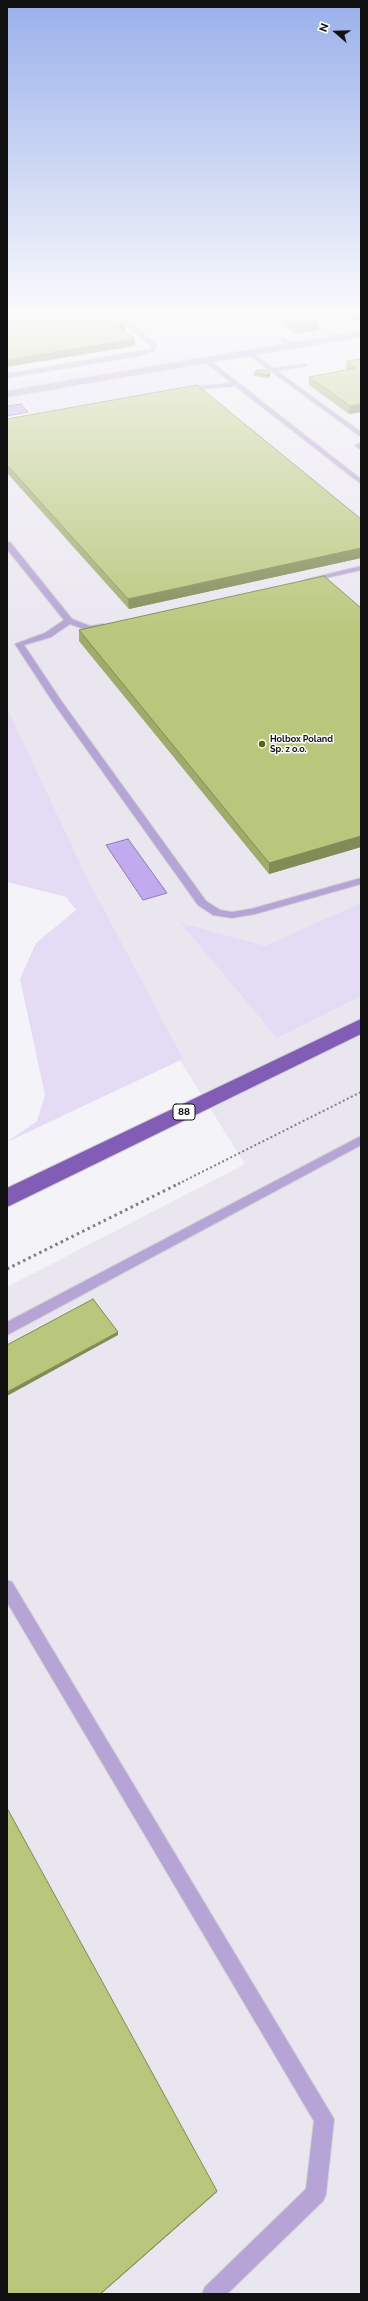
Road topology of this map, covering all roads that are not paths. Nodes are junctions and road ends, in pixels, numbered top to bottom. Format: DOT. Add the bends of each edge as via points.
graph roads {
  1 [pos="285,422"];
  2 [pos="344,422"];
  3 [pos="361,435"];
  4 [pos="361,482"];
  5 [pos="7,544"];
  6 [pos="361,568"];
  7 [pos="299,582"];
  8 [pos="69,621"];
  9 [pos="112,624"];
  10 [pos="361,881"];
  11 [pos="361,1026"];
  12 [pos="361,1140"];
  13 [pos="7,1198"];
  14 [pos="7,1329"];
  15 [pos="7,1587"];
  16 [pos="212,2294"];
  1 -- 4 [label="lane"];
  2 -- 3 [label="lane"];
  5 -- 8 [label="lane"];
  6 -- 7 [label="lane"];
  8 -- 9 [label="lane" via="89,629"];
  8 -- 10 [label="lane" via="48,635 20,644 58,703 202,902 216,913 232,915"];
  11 -- 13 [label="main road, 88"];
  12 -- 14 [label="lane"];
  15 -- 16 [label="lane" via="324,2119 316,2194"];
}
